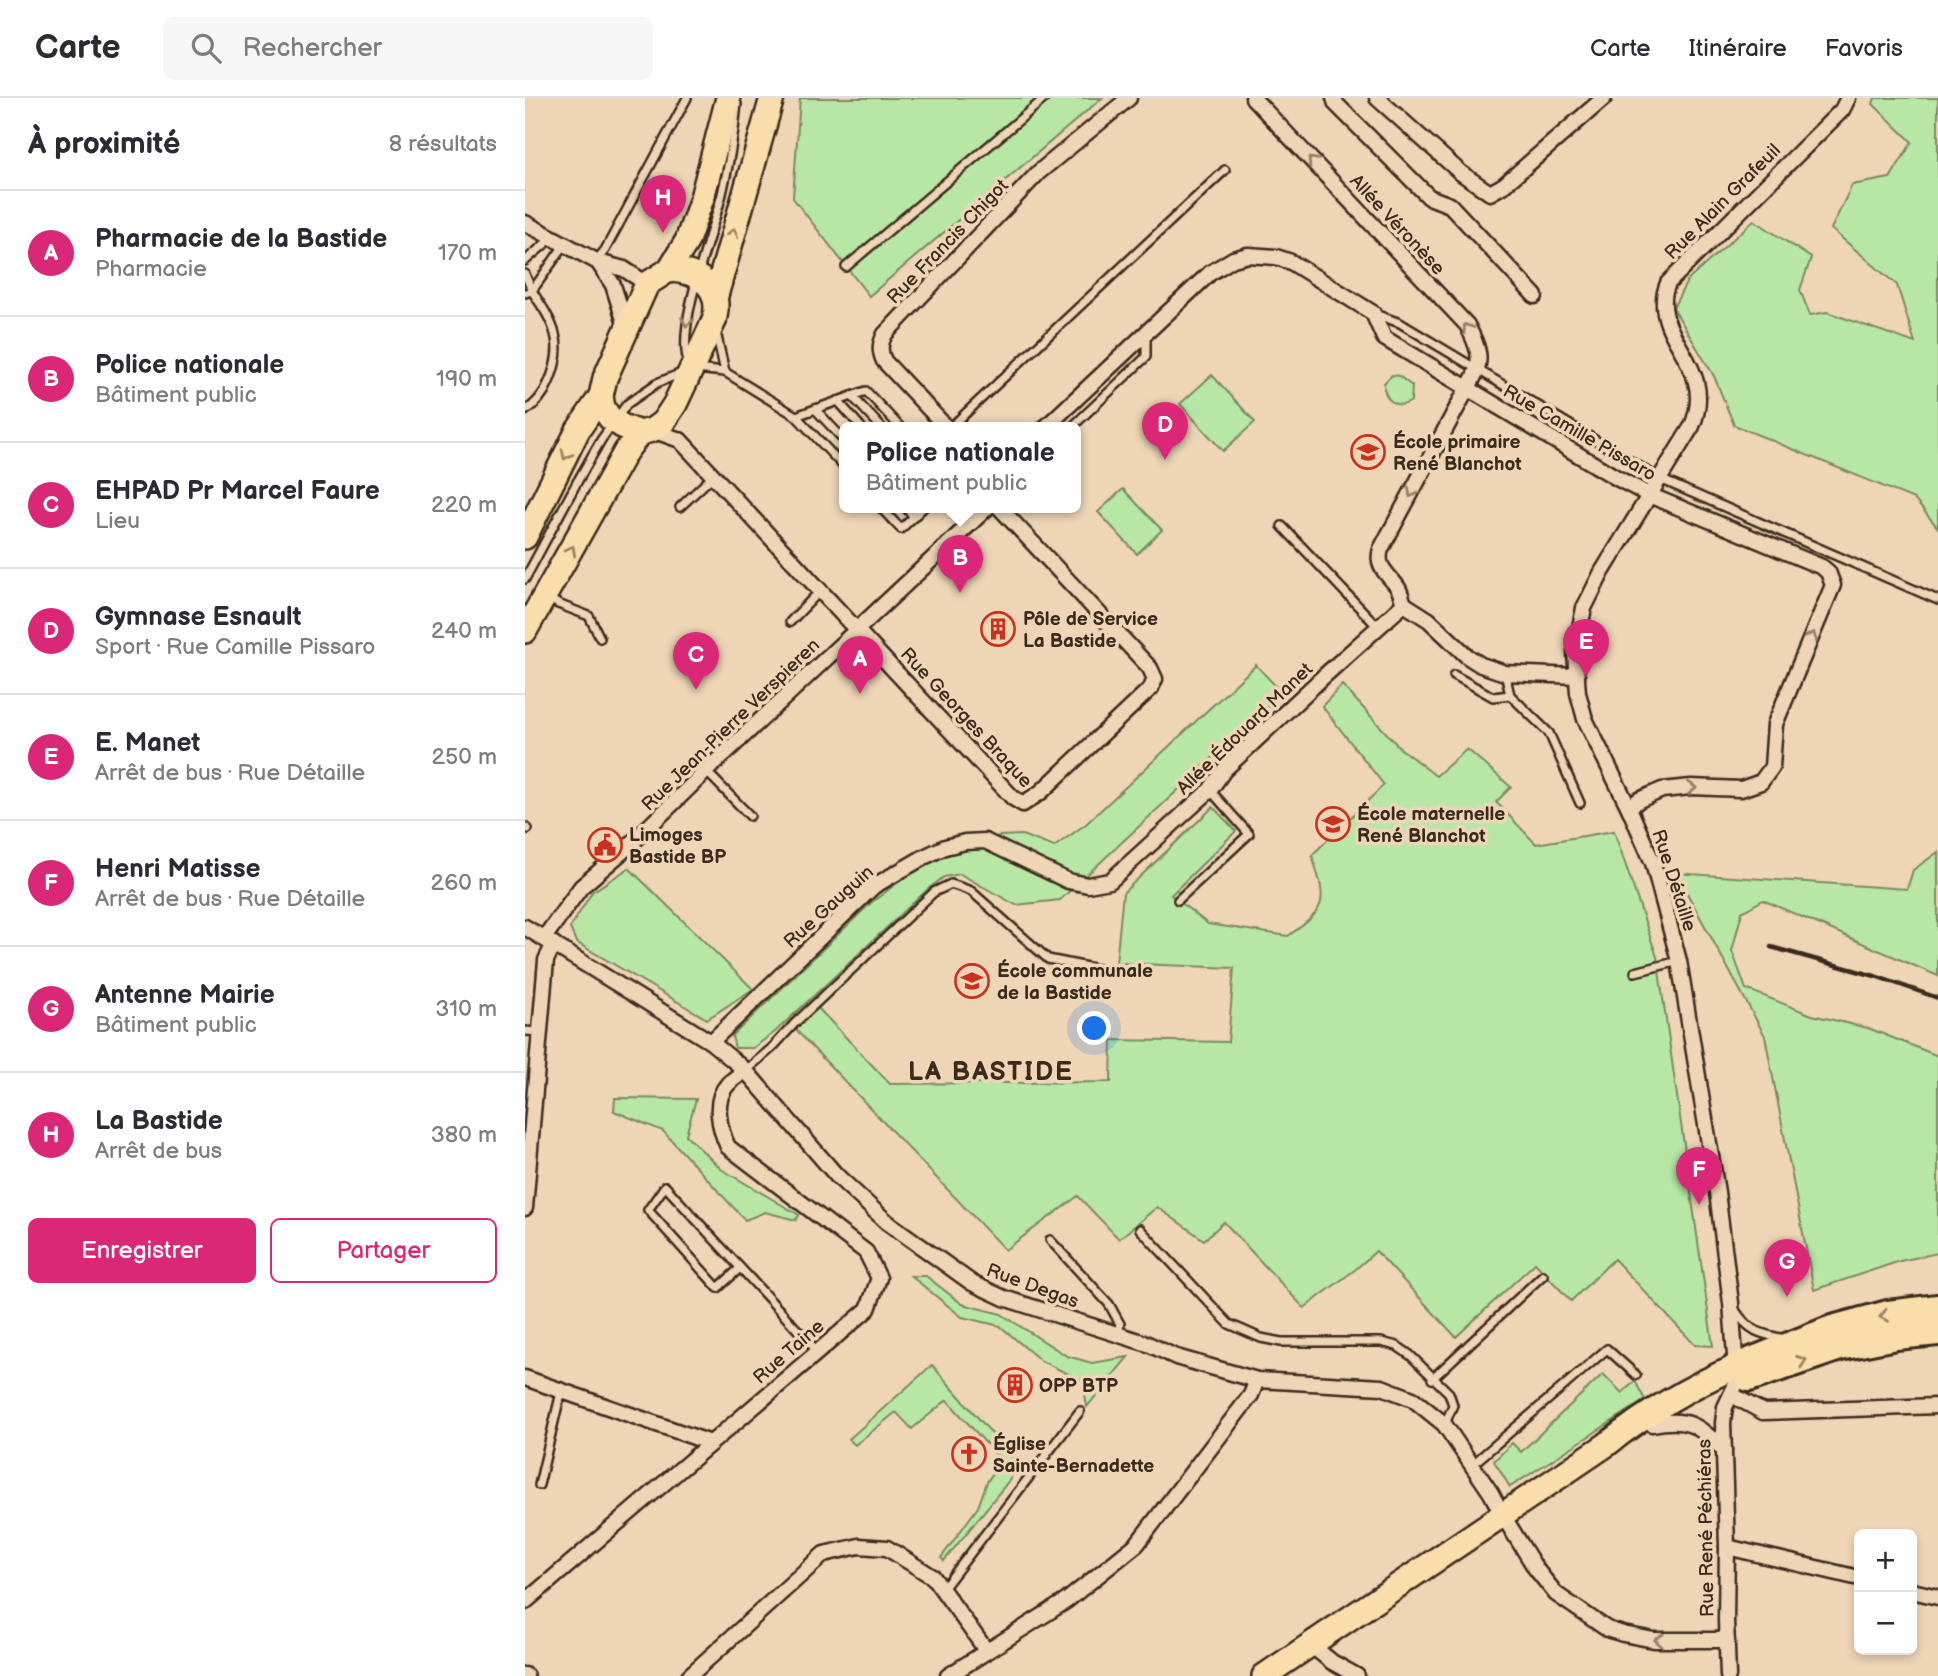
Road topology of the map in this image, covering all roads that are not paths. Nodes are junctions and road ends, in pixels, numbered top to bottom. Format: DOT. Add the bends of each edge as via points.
graph roads {
  1 [pos="687,98"];
  2 [pos="727,98"];
  3 [pos="737,98"];
  4 [pos="772,98"];
  5 [pos="1045,98"];
  6 [pos="1129,98"];
  7 [pos="1253,98"];
  8 [pos="1334,98"];
  9 [pos="1377,98"];
  10 [pos="1604,98"];
  11 [pos="1848,98"];
  12 [pos="1224,170"];
  13 [pos="525,223"];
  14 [pos="559,240"];
  15 [pos="525,261"];
  16 [pos="597,261"];
  17 [pos="846,267"];
  18 [pos="669,270"];
  19 [pos="525,274"];
  20 [pos="699,277"];
  21 [pos="647,284"];
  22 [pos="529,292"];
  23 [pos="1535,296"];
  24 [pos="714,310"];
  25 [pos="1373,313"];
  26 [pos="627,329"];
  27 [pos="1146,333"];
  28 [pos="691,369"];
  29 [pos="1479,371"];
  30 [pos="725,372"];
  31 [pos="1467,389"];
  32 [pos="852,396"];
  33 [pos="601,397"];
  34 [pos="838,401"];
  35 [pos="675,404"];
  36 [pos="815,409"];
  37 [pos="525,411"];
  38 [pos="796,416"];
  39 [pos="614,422"];
  40 [pos="857,422"];
  41 [pos="876,422"];
  42 [pos="895,422"];
  43 [pos="944,422"];
  44 [pos="954,422"];
  45 [pos="1057,422"];
  46 [pos="1077,422"];
  47 [pos="646,431"];
  48 [pos="839,435"];
  49 [pos="680,440"];
  50 [pos="839,462"];
  51 [pos="713,475"];
  52 [pos="1660,479"];
  53 [pos="1649,495"];
  54 [pos="680,507"];
  55 [pos="885,513"];
  56 [pos="910,513"];
  57 [pos="918,513"];
  58 [pos="982,513"];
  59 [pos="1005,513"];
  60 [pos="914,517"];
  61 [pos="1282,526"];
  62 [pos="525,537"];
  63 [pos="525,579"];
  64 [pos="821,590"];
  65 [pos="546,596"];
  66 [pos="1938,600"];
  67 [pos="1404,604"];
  68 [pos="790,622"];
  69 [pos="1378,627"];
  70 [pos="857,629"];
  71 [pos="525,631"];
  72 [pos="600,638"];
  73 [pos="1505,673"];
  74 [pos="1454,675"];
  75 [pos="1577,676"];
  76 [pos="1510,695"];
  77 [pos="706,771"];
  78 [pos="1210,790"];
  79 [pos="1580,803"];
  80 [pos="1629,808"];
  81 [pos="750,816"];
  82 [pos="1110,881"];
  83 [pos="1178,900"];
  84 [pos="525,927"];
  85 [pos="549,941"];
  86 [pos="1679,961"];
  87 [pos="1107,971"];
  88 [pos="1635,972"];
  89 [pos="533,1032"];
  90 [pos="711,1042"];
  91 [pos="745,1070"];
  92 [pos="525,1208"];
  93 [pos="1140,1229"];
  94 [pos="1050,1240"];
  95 [pos="740,1268"];
  96 [pos="1543,1275"];
  97 [pos="1731,1303"];
  98 [pos="1938,1308"];
  99 [pos="1938,1332"];
  100 [pos="1118,1334"];
  101 [pos="1796,1341"];
  102 [pos="817,1351"];
  103 [pos="1636,1375"];
  104 [pos="525,1378"];
  105 [pos="1432,1379"];
  106 [pos="1257,1380"];
  107 [pos="1735,1381"];
  108 [pos="561,1392"];
  109 [pos="1938,1406"];
  110 [pos="1080,1411"];
  111 [pos="1444,1424"];
  112 [pos="1652,1424"];
  113 [pos="711,1443"];
  114 [pos="1606,1445"];
  115 [pos="1724,1450"];
  116 [pos="1473,1464"];
  117 [pos="539,1485"];
  118 [pos="1502,1514"];
  119 [pos="1727,1547"];
  120 [pos="1854,1577"];
  121 [pos="942,1590"];
  122 [pos="1916,1592"];
  123 [pos="1938,1597"];
  124 [pos="525,1602"];
  125 [pos="1727,1640"];
  126 [pos="1311,1645"];
  127 [pos="986,1650"];
  128 [pos="689,1676"];
  129 [pos="948,1676"];
  130 [pos="1264,1676"];
  131 [pos="1357,1676"];
  132 [pos="1728,1676"];
  1 -- 16 [label="lane"];
  2 -- 18 [label="main road" via="702,198 687,242"];
  3 -- 20 [label="lane" via="729,162"];
  24 -- 4 [label="main road, one-way"];
  5 -- 17 [label="lane"];
  6 -- 43 [label="street, Rue Francis Chigot" via="1039,172 885,334 880,344 884,361"];
  29 -- 7 [label="street, Allée Véronèse, one-way" via="1479,353 1467,325"];
  8 -- 23 [label="street" via="1429,197 1450,205"];
  9 -- 10 [label="street" via="1490,193"];
  11 -- 52 [label="street, Rue Alain Grafeuil" via="1842,110 1668,283 1666,318 1693,371 1699,396 1692,426"];
  12 -- 44 [label="lane"];
  13 -- 14 [label="street"];
  14 -- 15 [label="lane"];
  14 -- 16 [label="street"];
  14 -- 22 [label="lane"];
  16 -- 21 [label="street" via="624,269"];
  16 -- 26 [label="street" via="613,285"];
  18 -- 20 [label="main road"];
  18 -- 21 [label="main road"];
  19 -- 22 [label="lane"];
  20 -- 24 [label="main road" via="710,288"];
  20 -- 28 [label="lane, one-way" via="685,326 685,354"];
  21 -- 26 [label="main road"];
  22 -- 37 [label="lane" via="552,321 559,343 543,395"];
  24 -- 28 [label="main road"];
  24 -- 30 [label="lane"];
  25 -- 27 [label="street, Rue Camille Pissaro" via="1291,262 1248,256 1210,273"];
  25 -- 29 [label="lane" via="1399,323"];
  25 -- 31 [label="street, Rue Camille Pissaro" via="1384,338"];
  26 -- 33 [label="main road"];
  27 -- 45 [label="street, Rue Camille Pissaro"];
  27 -- 46 [label="lane" via="1146,357"];
  28 -- 30 [label="lane"];
  28 -- 35 [label="main road"];
  28 -- 39 [label="lane" via="657,383 627,404"];
  29 -- 31 [label="street"];
  29 -- 52 [label="lane"];
  30 -- 38 [label="lane"];
  31 -- 53 [label="street, Rue Camille Pissaro"];
  31 -- 67 [label="street, one-way" via="1378,556"];
  32 -- 34 [label="lane"];
  32 -- 41 [label="lane"];
  32 -- 42 [label="lane" via="866,391"];
  33 -- 39 [label="main road"];
  33 -- 62 [label="main road, one-way" via="578,430"];
  34 -- 36 [label="lane"];
  34 -- 40 [label="lane"];
  35 -- 47 [label="main road" via="663,422"];
  35 -- 49 [label="street"];
  36 -- 38 [label="lane"];
  36 -- 48 [label="lane"];
  38 -- 50 [label="lane"];
  39 -- 47 [label="main road"];
  39 -- 63 [label="lane"];
  47 -- 49 [label="street"];
  65 -- 47 [label="main road, one-way" via="626,451"];
  49 -- 51 [label="street"];
  51 -- 54 [label="lane"];
  51 -- 64 [label="street"];
  52 -- 53 [label="street, Rue Alain Grafeuil"];
  52 -- 66 [label="lane"];
  53 -- 75 [label="street, Rue Détaille" via="1584,608 1575,652"];
  80 -- 53 [label="street, Rue Camille Pissaro, one-way" via="1662,790 1741,789 1761,782 1772,767 1775,724 1833,584 1822,567"];
  55 -- 60 [label="lane" via="901,530"];
  56 -- 60 [label="lane"];
  57 -- 60 [label="lane"];
  58 -- 70 [label="street"];
  59 -- 70 [label="street, Rue Georges Braque" via="1150,668 1155,679 1151,688 1041,792 1023,804 1013,798"];
  61 -- 69 [label="lane"];
  64 -- 68 [label="lane"];
  64 -- 70 [label="street"];
  65 -- 71 [label="main road"];
  65 -- 72 [label="lane" via="589,616"];
  67 -- 69 [label="street, Allée Édouard Manet"];
  67 -- 73 [label="street" via="1429,620 1467,656"];
  69 -- 78 [label="street, Allée Édouard Manet" via="1224,771"];
  70 -- 77 [label="street, Rue Jean-Pierre Verspieren"];
  73 -- 75 [label="street"];
  73 -- 76 [label="lane"];
  74 -- 76 [label="lane" via="1493,697"];
  75 -- 80 [label="street, Rue Détaille" via="1585,719"];
  76 -- 79 [label="lane" via="1549,733"];
  77 -- 81 [label="lane"];
  77 -- 85 [label="street, Rue Jean-Pierre Verspieren" via="581,887"];
  78 -- 82 [label="street, Allée Édouard Manet"];
  78 -- 83 [label="lane" via="1249,834"];
  80 -- 86 [label="street, Rue Détaille" via="1653,863"];
  82 -- 90 [label="street, Rue Gauguin" via="1087,885 1068,881 985,841 945,847 874,886"];
  84 -- 85 [label="street, Rue Degas"];
  85 -- 89 [label="street"];
  85 -- 90 [label="street, Rue Degas"];
  86 -- 88 [label="lane"];
  86 -- 97 [label="street, Rue Détaille"];
  87 -- 91 [label="lane" via="1048,959 971,891 951,884 934,892"];
  89 -- 92 [label="street"];
  90 -- 91 [label="street, Rue Degas"];
  91 -- 100 [label="street, Rue Degas" via="837,1176 887,1222 942,1263 1005,1298"];
  91 -- 102 [label="street, Rue Taine" via="725,1086 719,1109 719,1128 728,1147 866,1252 879,1278 868,1309"];
  93 -- 105 [label="lane" via="1229,1324 1281,1342 1397,1346"];
  94 -- 100 [label="lane" via="1109,1304 1120,1324"];
  95 -- 95 [label="lane" via="675,1196 665,1186 648,1210 718,1288"];
  95 -- 102 [label="lane"];
  96 -- 105 [label="lane"];
  97 -- 101 [label="lane" via="1744,1323 1760,1333"];
  97 -- 107 [label="street, Rue Détaille"];
  98 -- 101 [label="highway, one-way" via="1888,1314"];
  107 -- 99 [label="highway, one-way" via="1840,1347"];
  100 -- 106 [label="street, Rue Degas"];
  101 -- 107 [label="highway"];
  102 -- 113 [label="street, Rue Taine"];
  103 -- 116 [label="lane" via="1607,1349"];
  104 -- 108 [label="street"];
  105 -- 111 [label="lane" via="1449,1393 1453,1405"];
  106 -- 111 [label="street, Rue Degas" via="1382,1387 1413,1399"];
  106 -- 127 [label="street" via="1251,1395 1137,1544 1066,1601"];
  107 -- 109 [label="street" via="1763,1412"];
  107 -- 112 [label="main road"];
  107 -- 114 [label="main road" via="1692,1387"];
  107 -- 115 [label="street, Rue René Péchiéras" via="1725,1407"];
  108 -- 113 [label="street"];
  108 -- 117 [label="lane"];
  110 -- 121 [label="lane"];
  111 -- 116 [label="street, Rue Degas"];
  112 -- 114 [label="main road"];
  112 -- 115 [label="street" via="1689,1423"];
  113 -- 124 [label="street, Rue Taine"];
  114 -- 118 [label="main road"];
  115 -- 119 [label="street, Rue René Péchiéras"];
  116 -- 118 [label="street, Rue Degas"];
  125 -- 118 [label="street, Rue Degas, one-way" via="1654,1640 1607,1629 1556,1594"];
  118 -- 126 [label="main road"];
  119 -- 120 [label="street"];
  119 -- 125 [label="street, Rue René Péchiéras"];
  121 -- 127 [label="street"];
  121 -- 128 [label="street" via="933,1577 887,1548 859,1546 824,1553"];
  122 -- 123 [label="street"];
  125 -- 132 [label="street, Rue René Péchiéras"];
  126 -- 130 [label="main road"];
  126 -- 131 [label="street"];
  127 -- 129 [label="street"];
}
